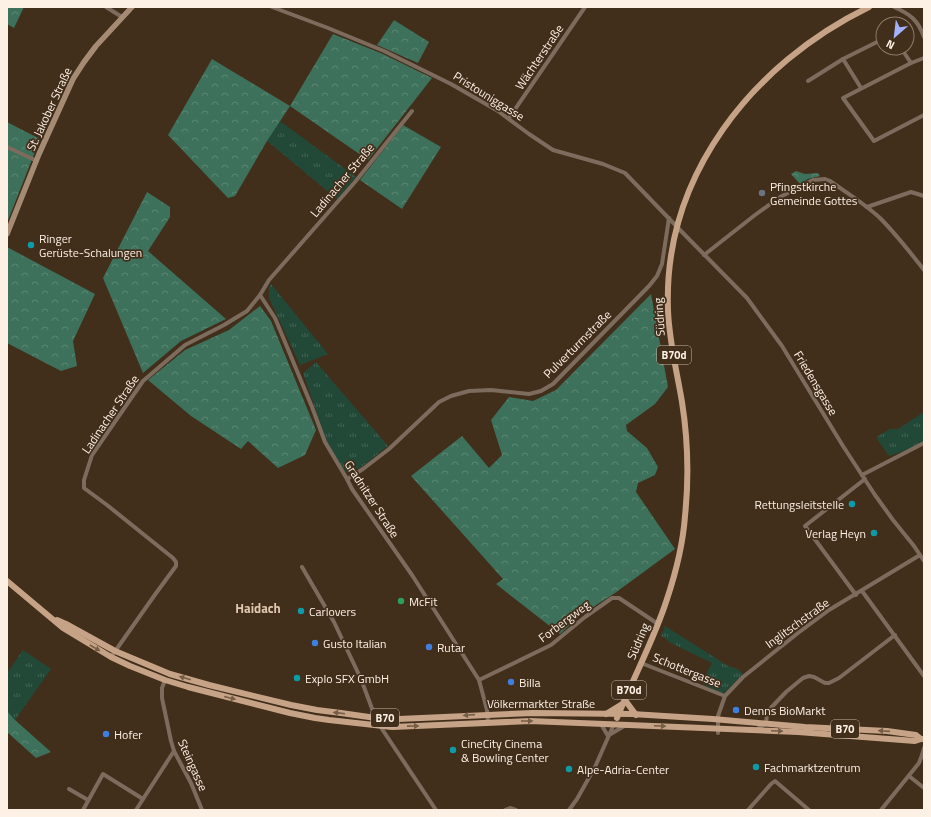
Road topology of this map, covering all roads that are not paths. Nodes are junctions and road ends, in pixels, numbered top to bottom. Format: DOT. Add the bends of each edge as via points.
graph roads {
  1 [pos="106,7"];
  2 [pos="132,7"];
  3 [pos="272,7"];
  4 [pos="585,7"];
  5 [pos="869,7"];
  6 [pos="894,7"];
  7 [pos="122,17"];
  8 [pos="923,31"];
  9 [pos="924,37"];
  10 [pos="875,43"];
  11 [pos="906,56"];
  12 [pos="924,58"];
  13 [pos="843,59"];
  14 [pos="911,63"];
  15 [pos="808,81"];
  16 [pos="861,88"];
  17 [pos="412,111"];
  18 [pos="924,115"];
  19 [pos="509,118"];
  20 [pos="7,147"];
  21 [pos="37,161"];
  22 [pos="924,196"];
  23 [pos="867,207"];
  24 [pos="669,218"];
  25 [pos="677,227"];
  26 [pos="7,234"];
  27 [pos="704,255"];
  28 [pos="924,270"];
  29 [pos="260,295"];
  30 [pos="924,443"];
  31 [pos="862,475"];
  32 [pos="347,479"];
  33 [pos="865,480"];
  34 [pos="920,555"];
  35 [pos="924,561"];
  36 [pos="302,567"];
  37 [pos="7,581"];
  38 [pos="862,591"];
  39 [pos="856,595"];
  40 [pos="51,618"];
  41 [pos="658,624"];
  42 [pos="895,636"];
  43 [pos="115,651"];
  44 [pos="111,657"];
  45 [pos="140,662"];
  46 [pos="641,663"];
  47 [pos="130,666"];
  48 [pos="170,674"];
  49 [pos="924,676"];
  50 [pos="165,680"];
  51 [pos="479,680"];
  52 [pos="209,685"];
  53 [pos="206,692"];
  54 [pos="251,695"];
  55 [pos="725,696"];
  56 [pos="624,701"];
  57 [pos="249,703"];
  58 [pos="292,705"];
  59 [pos="317,710"];
  60 [pos="290,712"];
  61 [pos="487,714"];
  62 [pos="606,714"];
  63 [pos="636,715"];
  64 [pos="315,718"];
  65 [pos="376,718"];
  66 [pos="617,718"];
  67 [pos="488,722"];
  68 [pos="718,722"];
  69 [pos="601,723"];
  70 [pos="628,724"];
  71 [pos="766,724"];
  72 [pos="380,726"];
  73 [pos="756,730"];
  74 [pos="609,736"];
  75 [pos="922,739"];
  76 [pos="924,748"];
  77 [pos="174,751"];
  78 [pos="909,776"];
  79 [pos="924,788"];
  80 [pos="69,789"];
  81 [pos="143,799"];
  82 [pos="88,800"];
  83 [pos="83,810"];
  84 [pos="136,810"];
  85 [pos="202,810"];
  86 [pos="436,810"];
  87 [pos="505,810"];
  88 [pos="516,810"];
  89 [pos="569,810"];
  90 [pos="748,810"];
  91 [pos="809,810"];
  92 [pos="881,810"];
  1 -- 7 [label="street"];
  2 -- 7 [label="main road, St. Jakober Straße"];
  3 -- 19 [label="street, Pristouniggasse" via="384,51 451,84"];
  4 -- 19 [label="street, Wächterstraße"];
  5 -- 25 [label="main road, Südring / B70d" via="803,47 746,100 703,161 689,189"];
  6 -- 8 [label="street" via="910,16"];
  7 -- 21 [label="main road, St. Jakober Straße" via="96,46 72,79"];
  8 -- 9 [label="street"];
  10 -- 13 [label="street"];
  11 -- 14 [label="street"];
  12 -- 14 [label="street"];
  13 -- 15 [label="street"];
  13 -- 16 [label="street"];
  14 -- 16 [label="street"];
  16 -- 18 [label="street" via="843,98 874,141"];
  17 -- 29 [label="street, Ladinacher Straße" via="355,182 269,280"];
  19 -- 24 [label="street, Pristouniggasse" via="553,150 625,172"];
  20 -- 21 [label="street"];
  21 -- 26 [label="main road, St. Jakober Straße"];
  22 -- 23 [label="street" via="911,192"];
  23 -- 27 [label="street" via="825,178 813,180 755,215"];
  23 -- 28 [label="street" via="896,234"];
  24 -- 25 [label="street, Pristouniggasse"];
  24 -- 32 [label="street, Pulverturmstraße" via="662,264 657,276 553,384 529,394 491,390 469,391 451,396 439,402 379,457"];
  25 -- 27 [label="street, Friedensgasse"];
  25 -- 41 [label="main road, Südring / B70d" via="671,254 668,311 685,428 688,483 680,553"];
  27 -- 31 [label="street, Friedensgasse" via="747,298 782,346"];
  29 -- 32 [label="street, Gradnitzer Straße" via="276,318 325,442"];
  29 -- 43 [label="street, Ladinacher Straße" via="247,311 185,345 143,381 92,455 84,488 176,562 176,566"];
  30 -- 31 [label="street"];
  31 -- 33 [label="street, Friedensgasse"];
  32 -- 51 [label="street, Gradnitzer Straße"];
  33 -- 34 [label="street, Friedensgasse"];
  33 -- 39 [label="street" via="805,526"];
  34 -- 35 [label="street, Friedensgasse"];
  34 -- 38 [label="street, Inglitschstraße"];
  36 -- 65 [label="street" via="334,622"];
  37 -- 40 [label="main road, Völkermarkter Straße / B70"];
  38 -- 39 [label="street, Inglitschstraße"];
  38 -- 42 [label="street"];
  39 -- 55 [label="street, Inglitschstraße" via="829,610 798,633 743,677"];
  40 -- 43 [label="main road, Völkermarkter Straße / B70"];
  40 -- 44 [label="main road, Völkermarkter Straße / B70, one-way"];
  41 -- 46 [label="main road, Südring / B70d"];
  41 -- 51 [label="street, Forbergweg" via="619,598 612,598 585,616 551,645"];
  42 -- 49 [label="street"];
  42 -- 71 [label="street" via="829,683 809,676 803,678 768,711"];
  43 -- 44 [label="street, Ladinacher Straße"];
  43 -- 45 [label="main road, Völkermarkter Straße / B70"];
  44 -- 47 [label="main road, Völkermarkter Straße / B70"];
  45 -- 47 [label="main road"];
  45 -- 48 [label="main road, Völkermarkter Straße / B70"];
  46 -- 55 [label="street, Schottergasse"];
  46 -- 56 [label="main road, Südring / B70d"];
  47 -- 50 [label="main road, Völkermarkter Straße / B70"];
  48 -- 50 [label="main road"];
  52 -- 48 [label="main road, Völkermarkter Straße / B70, one-way"];
  50 -- 53 [label="main road, Völkermarkter Straße / B70"];
  50 -- 77 [label="street, Steingasse" via="162,698"];
  51 -- 61 [label="street, Gradnitzer Straße"];
  52 -- 53 [label="main road"];
  52 -- 54 [label="main road, Völkermarkter Straße / B70"];
  53 -- 57 [label="main road, Völkermarkter Straße / B70, one-way"];
  54 -- 57 [label="main road"];
  54 -- 58 [label="main road, Völkermarkter Straße / B70"];
  55 -- 68 [label="street, Inglitschstraße"];
  56 -- 62 [label="main road"];
  56 -- 63 [label="main road"];
  56 -- 66 [label="main road, Südring / B70d"];
  57 -- 60 [label="main road, Völkermarkter Straße / B70"];
  58 -- 59 [label="main road, Völkermarkter Straße / B70"];
  58 -- 60 [label="main road"];
  59 -- 64 [label="main road"];
  65 -- 59 [label="main road, Völkermarkter Straße / B70, one-way"];
  60 -- 64 [label="main road, Völkermarkter Straße / B70"];
  61 -- 62 [label="main road, Völkermarkter Straße / B70"];
  61 -- 65 [label="main road, Völkermarkter Straße / B70, one-way"];
  61 -- 67 [label="street, Gradnitzer Straße"];
  62 -- 63 [label="main road, Völkermarkter Straße / B70"];
  62 -- 66 [label="main road"];
  63 -- 68 [label="main road, Völkermarkter Straße / B70"];
  64 -- 72 [label="main road, Völkermarkter Straße / B70"];
  65 -- 72 [label="street"];
  66 -- 70 [label="main road"];
  66 -- 74 [label="street"];
  67 -- 69 [label="main road, Völkermarkter Straße / B70, one-way"];
  72 -- 67 [label="main road, Völkermarkter Straße / B70, one-way"];
  70 -- 68 [label="main road, Völkermarkter Straße / B70, one-way" via="712,728"];
  68 -- 71 [label="main road, Völkermarkter Straße / B70" via="725,720"];
  68 -- 73 [label="main road, Völkermarkter Straße / B70"];
  69 -- 70 [label="main road, Völkermarkter Straße / B70"];
  69 -- 74 [label="street"];
  70 -- 74 [label="street"];
  71 -- 73 [label="street"];
  75 -- 71 [label="main road, Völkermarkter Straße / B70, one-way" via="916,734"];
  72 -- 86 [label="street"];
  73 -- 75 [label="main road, Völkermarkter Straße / B70, one-way" via="913,741"];
  74 -- 89 [label="street" via="595,767"];
  76 -- 78 [label="street" via="919,763"];
  77 -- 81 [label="street"];
  77 -- 85 [label="street, Steingasse"];
  78 -- 79 [label="street"];
  78 -- 92 [label="street"];
  80 -- 82 [label="street"];
  81 -- 82 [label="street" via="103,774"];
  81 -- 84 [label="street"];
  82 -- 83 [label="street"];
  87 -- 88 [label="street"];
  90 -- 91 [label="street" via="775,781"];
}
